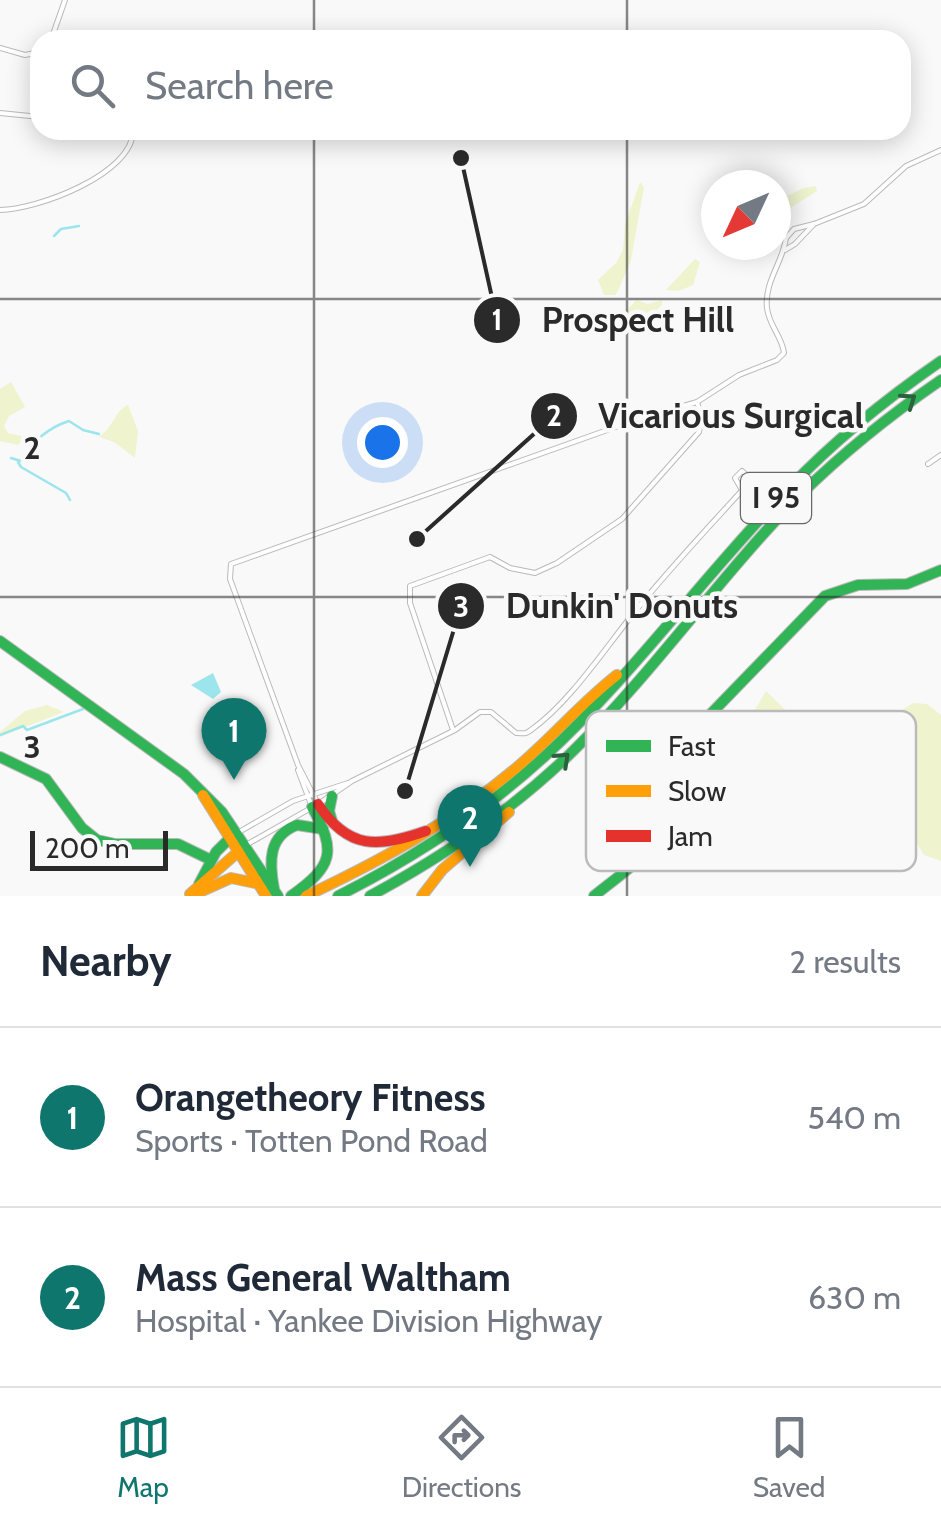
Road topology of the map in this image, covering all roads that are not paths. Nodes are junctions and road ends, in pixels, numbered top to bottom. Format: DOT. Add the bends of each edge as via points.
graph roads {
  1 [pos="65,0"];
  2 [pos="54,30"];
  3 [pos="0,48"];
  4 [pos="30,54"];
  5 [pos="0,113"];
  6 [pos="30,116"];
  7 [pos="131,140"];
  8 [pos="941,150"];
  9 [pos="0,210"];
  10 [pos="814,224"];
  11 [pos="791,233"];
  12 [pos="791,246"];
  13 [pos="779,260"];
  14 [pos="941,361"];
  15 [pos="941,380"];
  16 [pos="697,402"];
  17 [pos="941,455"];
  18 [pos="928,464"];
  19 [pos="742,490"];
  20 [pos="941,570"];
  21 [pos="0,641"];
  22 [pos="635,661"];
  23 [pos="589,711"];
  24 [pos="610,711"];
  25 [pos="713,711"];
  26 [pos="586,715"];
  27 [pos="454,731"];
  28 [pos="586,735"];
  29 [pos="0,757"];
  30 [pos="352,782"];
  31 [pos="524,795"];
  32 [pos="332,796"];
  33 [pos="312,800"];
  34 [pos="450,818"];
  35 [pos="325,830"];
  36 [pos="234,835"];
  37 [pos="363,842"];
  38 [pos="242,848"];
  39 [pos="211,860"];
  40 [pos="624,871"];
  41 [pos="192,893"];
  42 [pos="272,894"];
  43 [pos="291,896"];
  44 [pos="306,896"];
  45 [pos="338,896"];
  46 [pos="370,896"];
  47 [pos="422,896"];
  48 [pos="594,896"];
  1 -- 2 [label="street"];
  3 -- 4 [label="street"];
  5 -- 6 [label="street"];
  7 -- 9 [label="street" via="98,176 51,199"];
  8 -- 10 [label="street" via="906,166 864,204"];
  10 -- 11 [label="street"];
  10 -- 12 [label="street"];
  13 -- 16 [label="street" via="766,303 784,353"];
  14 -- 22 [label="main road, I 95" via="876,405 805,467"];
  24 -- 15 [label="main road, I 95, one-way" via="820,473"];
  16 -- 27 [label="street" via="699,432 632,510 597,537 534,573 490,558 410,586"];
  16 -- 33 [label="street" via="230,566"];
  17 -- 18 [label="street"];
  19 -- 27 [label="street" via="534,728 516,733 486,711"];
  20 -- 25 [label="main road" via="904,584 848,587 828,595"];
  21 -- 36 [label="main road" via="167,759"];
  22 -- 23 [label="main road, I 95"];
  22 -- 34 [label="main road"];
  26 -- 45 [label="main road, I 95" via="494,800"];
  27 -- 30 [label="street"];
  31 -- 28 [label="main road, I 95, one-way"];
  29 -- 39 [label="main road" via="46,779 97,840 176,844"];
  30 -- 32 [label="street"];
  30 -- 33 [label="street"];
  31 -- 46 [label="main road, I 95" via="445,853"];
  31 -- 47 [label="main road"];
  32 -- 33 [label="street"];
  32 -- 37 [label="main road" via="331,819"];
  33 -- 35 [label="main road"];
  33 -- 36 [label="street"];
  33 -- 37 [label="main road" via="334,830"];
  33 -- 38 [label="street"];
  34 -- 37 [label="main road" via="404,838"];
  34 -- 44 [label="main road" via="404,849"];
  35 -- 42 [label="main road" via="299,823 279,836 271,856"];
  35 -- 43 [label="main road" via="330,861"];
  36 -- 38 [label="main road"];
  36 -- 39 [label="main road"];
  38 -- 41 [label="main road"];
  38 -- 42 [label="main road"];
  39 -- 41 [label="main road"];
  40 -- 48 [label="main road"];
  41 -- 42 [label="main road" via="236,876"];
}
